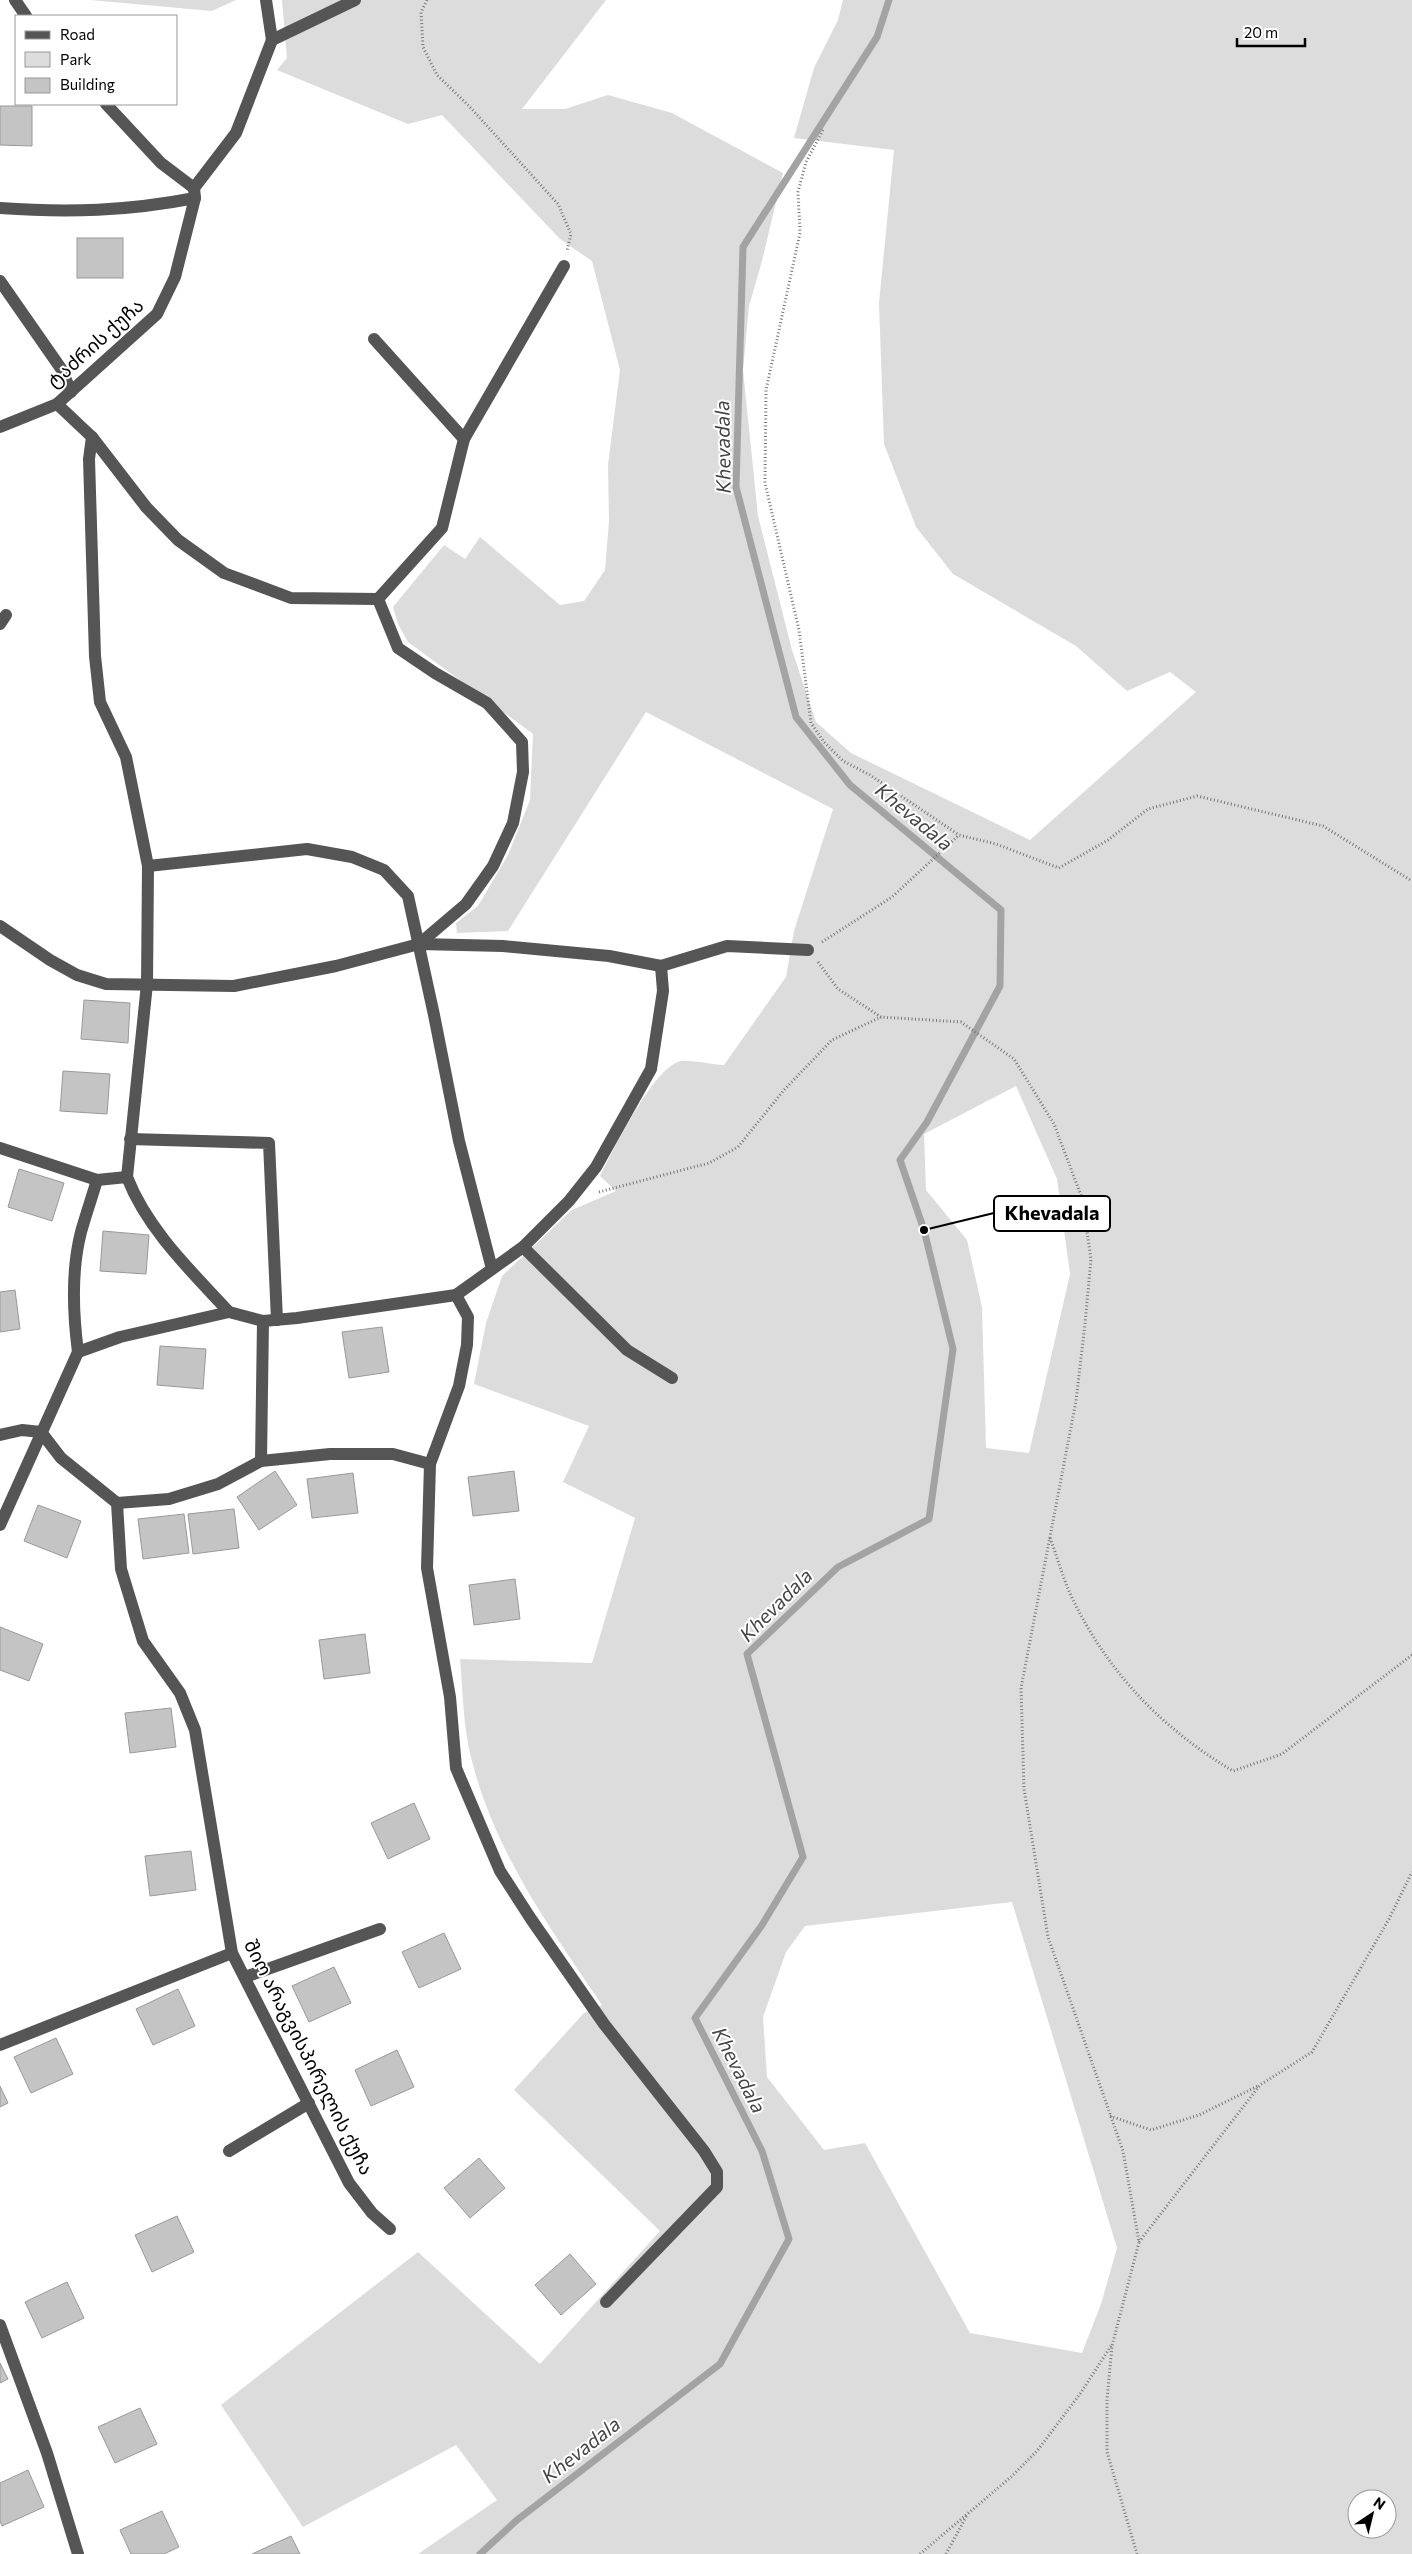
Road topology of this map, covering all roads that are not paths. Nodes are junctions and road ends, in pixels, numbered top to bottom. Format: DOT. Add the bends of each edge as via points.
graph roads {
  1 [pos="15,0"];
  2 [pos="266,0"];
  3 [pos="355,0"];
  4 [pos="25,15"];
  5 [pos="272,40"];
  6 [pos="107,105"];
  7 [pos="195,193"];
  8 [pos="0,208"];
  9 [pos="564,266"];
  10 [pos="0,281"];
  11 [pos="374,339"];
  12 [pos="71,392"];
  13 [pos="57,404"];
  14 [pos="0,427"];
  15 [pos="92,437"];
  16 [pos="464,439"];
  17 [pos="378,599"];
  18 [pos="148,866"];
  19 [pos="0,926"];
  20 [pos="419,944"];
  21 [pos="808,950"];
  22 [pos="661,966"];
  23 [pos="147,984"];
  24 [pos="130,1139"];
  25 [pos="0,1148"];
  26 [pos="127,1177"];
  27 [pos="97,1180"];
  28 [pos="523,1247"];
  29 [pos="492,1269"];
  30 [pos="456,1295"];
  31 [pos="229,1312"];
  32 [pos="262,1320"];
  33 [pos="277,1320"];
  34 [pos="78,1352"];
  35 [pos="672,1378"];
  36 [pos="41,1432"];
  37 [pos="0,1435"];
  38 [pos="261,1461"];
  39 [pos="430,1464"];
  40 [pos="117,1503"];
  41 [pos="0,1525"];
  42 [pos="380,1929"];
  43 [pos="232,1953"];
  44 [pos="245,1977"];
  45 [pos="0,2045"];
  46 [pos="309,2102"];
  47 [pos="229,2151"];
  48 [pos="390,2229"];
  49 [pos="606,2302"];
  50 [pos="0,2325"];
  51 [pos="78,2554"];
  1 -- 4 [label="street"];
  2 -- 5 [label="street"];
  3 -- 5 [label="street"];
  5 -- 7 [label="street, ტაძრის ქუჩა" via="236,133"];
  6 -- 7 [label="street" via="160,163"];
  7 -- 8 [label="street" via="149,207 58,212"];
  7 -- 12 [label="street, ტაძრის ქუჩა" via="175,277 157,314"];
  9 -- 16 [label="street"];
  10 -- 12 [label="street" via="62,370"];
  11 -- 16 [label="street"];
  12 -- 13 [label="street, ტაძრის ქუჩა"];
  13 -- 14 [label="street, ტაძრის ქუჩა"];
  13 -- 15 [label="street"];
  15 -- 17 [label="street" via="146,506 178,540 224,573 290,598"];
  15 -- 18 [label="street" via="89,460 95,656 100,702 126,757"];
  16 -- 17 [label="street" via="442,528"];
  17 -- 20 [label="street" via="398,648 434,674 487,703 522,742 523,772 513,824 493,866 466,904"];
  18 -- 20 [label="street" via="307,848 352,856 384,870 408,896"];
  18 -- 23 [label="street"];
  19 -- 23 [label="street" via="77,975 106,984"];
  20 -- 22 [label="street" via="503,946 590,954"];
  20 -- 23 [label="street" via="336,966 234,986"];
  20 -- 29 [label="street" via="459,1141"];
  21 -- 22 [label="street" via="727,946"];
  22 -- 28 [label="street" via="663,991 651,1069 596,1166 569,1201"];
  23 -- 24 [label="street"];
  24 -- 26 [label="street"];
  24 -- 33 [label="street" via="268,1143"];
  25 -- 27 [label="street"];
  26 -- 27 [label="street"];
  26 -- 31 [label="street" via="135,1198 150,1221"];
  27 -- 34 [label="street" via="81,1234 75,1278"];
  28 -- 29 [label="street"];
  28 -- 35 [label="street" via="627,1350"];
  29 -- 30 [label="street"];
  30 -- 33 [label="street"];
  30 -- 39 [label="street" via="468,1317 468,1346 459,1386"];
  31 -- 32 [label="street"];
  31 -- 34 [label="street" via="120,1337"];
  32 -- 33 [label="street"];
  32 -- 38 [label="street"];
  34 -- 36 [label="street"];
  36 -- 37 [label="street" via="22,1430"];
  36 -- 40 [label="street" via="61,1458"];
  36 -- 41 [label="street"];
  38 -- 39 [label="street" via="330,1454 392,1454"];
  38 -- 40 [label="street" via="218,1484 169,1499"];
  39 -- 49 [label="street" via="427,1568 450,1698 456,1768 500,1871 531,1919 604,2024 717,2172 717,2187"];
  40 -- 43 [label="street, შიო არაგვისპირელის ქუჩა" via="121,1569 143,1641 180,1693 195,1730"];
  42 -- 44 [label="street"];
  43 -- 44 [label="street, შიო არაგვისპირელის ქუჩა"];
  43 -- 45 [label="street"];
  44 -- 46 [label="street, შიო არაგვისპირელის ქუჩა"];
  46 -- 47 [label="street"];
  46 -- 48 [label="street, შიო არაგვისპირელის ქუჩა" via="349,2182 372,2213"];
  50 -- 51 [label="street" via="47,2453"];
}
